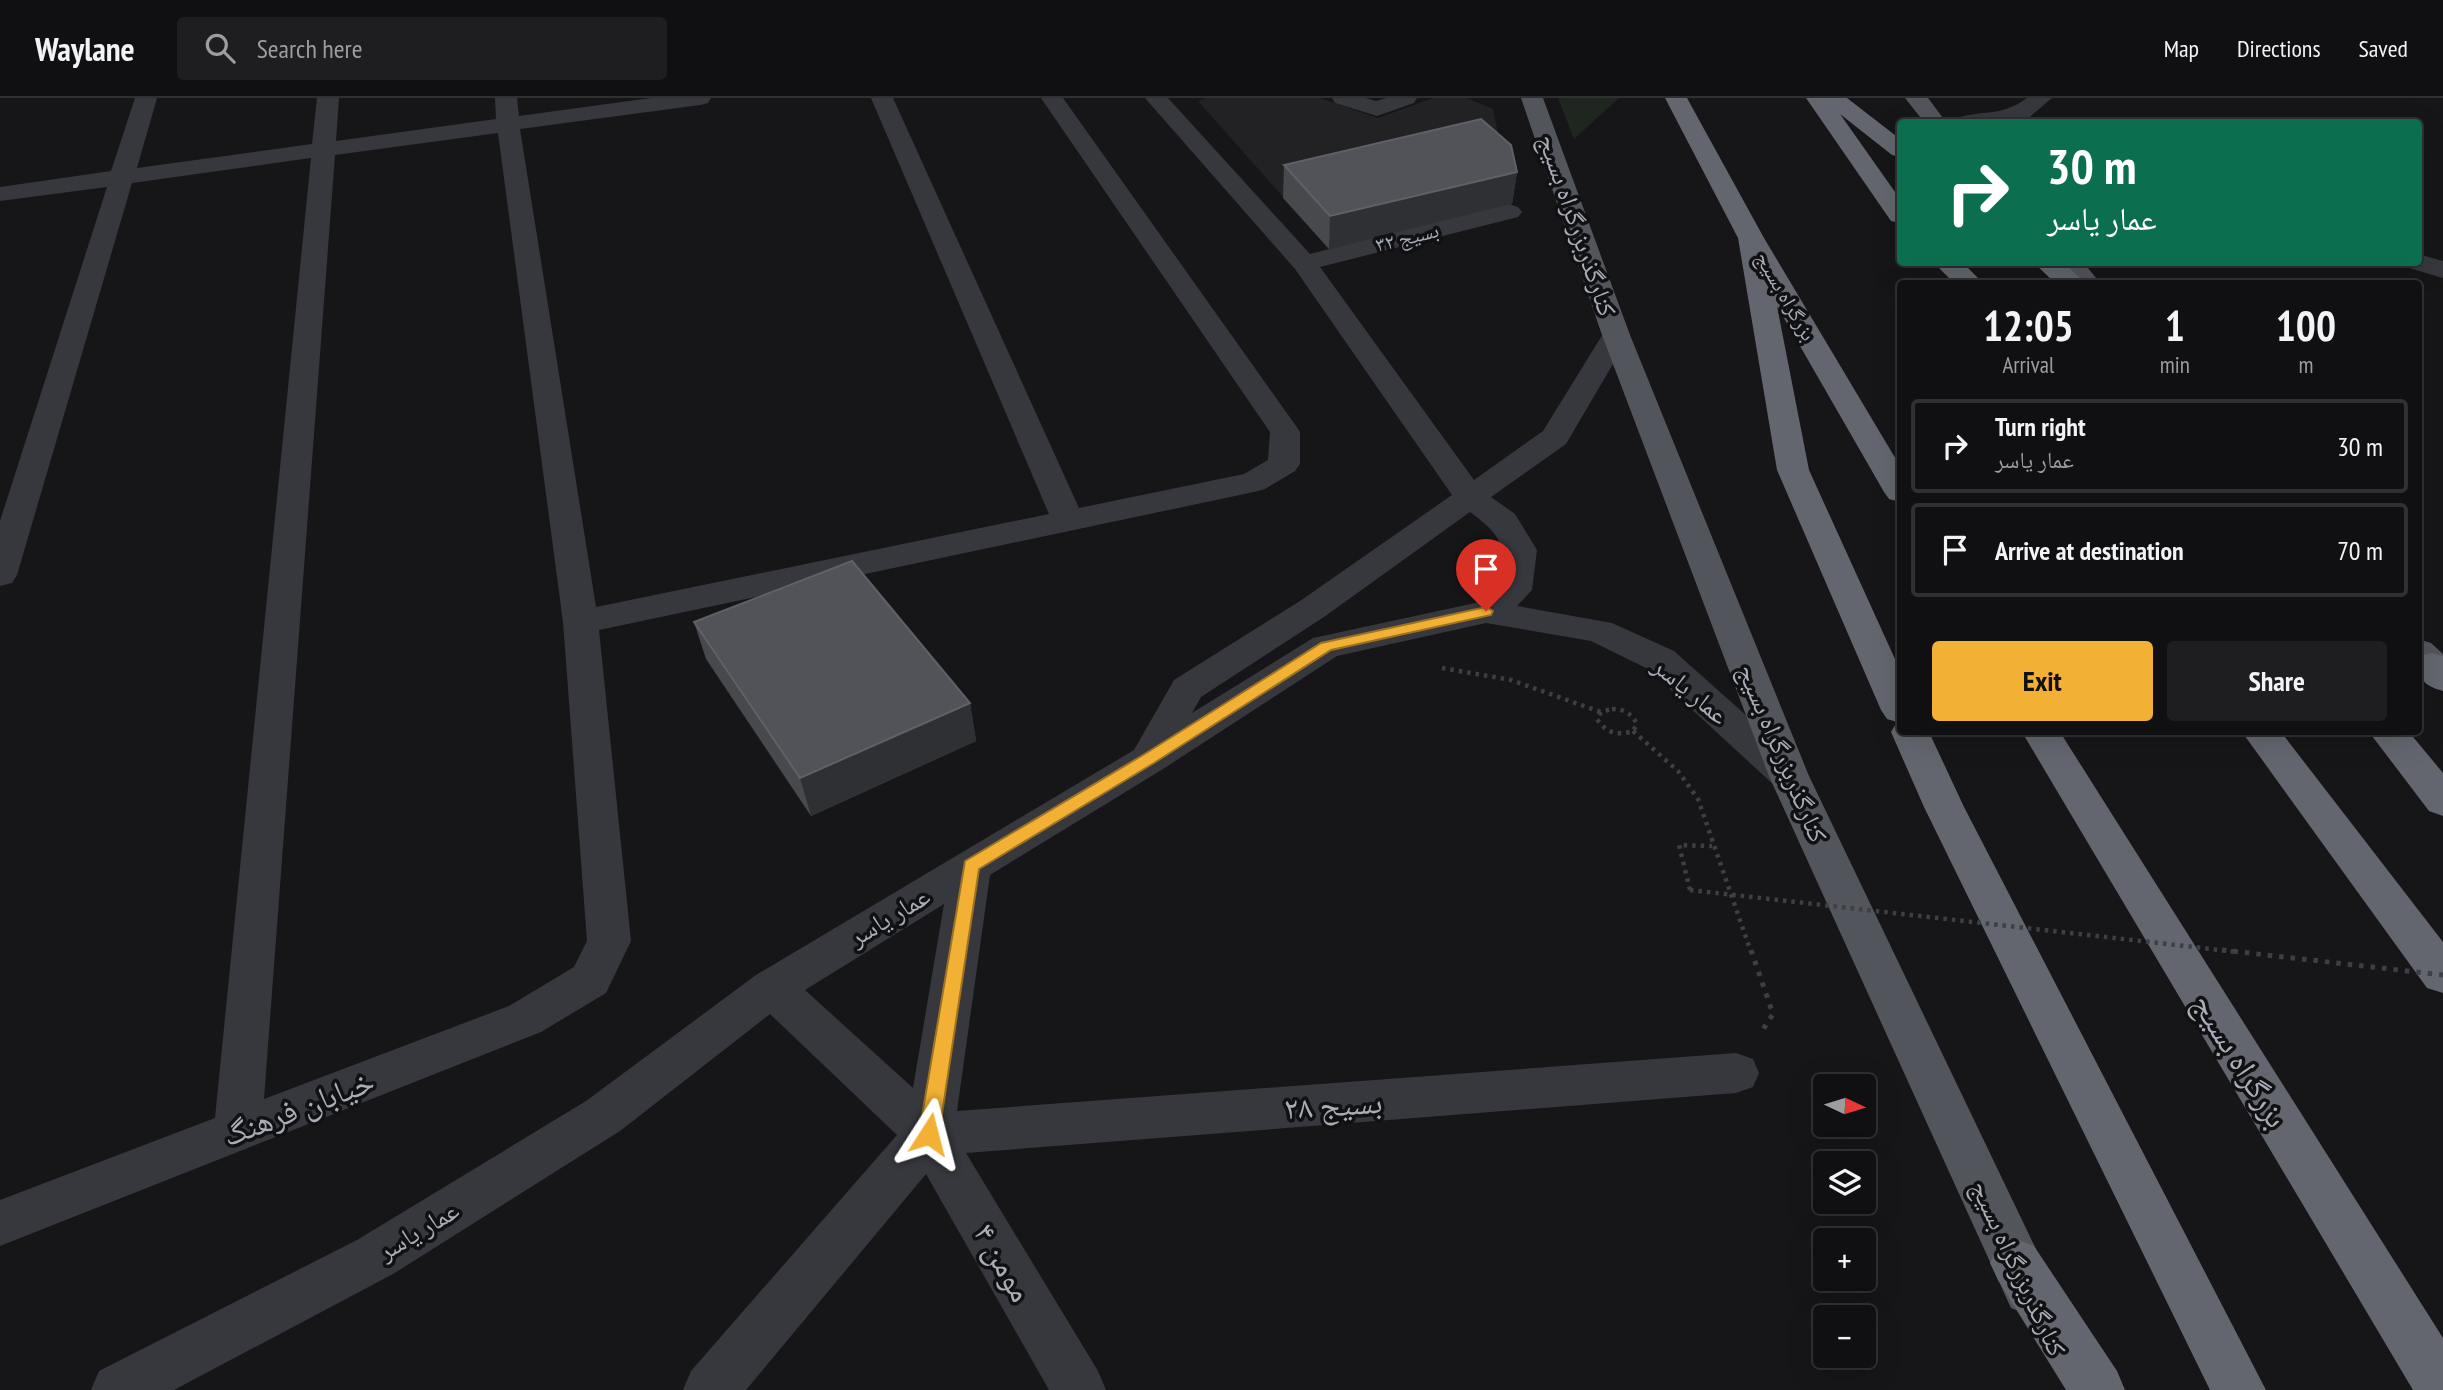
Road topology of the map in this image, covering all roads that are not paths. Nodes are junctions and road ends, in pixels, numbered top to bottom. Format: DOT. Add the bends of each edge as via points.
graph roads {
  1 [pos="146,98"];
  2 [pos="328,98"];
  3 [pos="697,98"];
  4 [pos="882,98"];
  5 [pos="1052,98"];
  6 [pos="1343,98"];
  7 [pos="1406,98"];
  8 [pos="1532,98"];
  9 [pos="1676,98"];
  10 [pos="1816,98"];
  11 [pos="1833,98"];
  12 [pos="1916,98"];
  13 [pos="2041,98"];
  14 [pos="1163,99"];
  15 [pos="507,111"];
  16 [pos="1934,119"];
  17 [pos="1992,119"];
  18 [pos="1897,148"];
  19 [pos="324,149"];
  20 [pos="122,177"];
  21 [pos="0,194"];
  22 [pos="1509,212"];
  23 [pos="1897,212"];
  24 [pos="1751,238"];
  25 [pos="1304,263"];
  26 [pos="2422,263"];
  27 [pos="1951,266"];
  28 [pos="2051,266"];
  29 [pos="2072,266"];
  30 [pos="2443,270"];
  31 [pos="1966,280"];
  32 [pos="2068,280"];
  33 [pos="2084,280"];
  34 [pos="1616,335"];
  35 [pos="1897,487"];
  36 [pos="1470,497"];
  37 [pos="1068,520"];
  38 [pos="0,575"];
  39 [pos="1486,611"];
  40 [pos="581,622"];
  41 [pos="1897,703"];
  42 [pos="1911,735"];
  43 [pos="2043,735"];
  44 [pos="2264,735"];
  45 [pos="2390,735"];
  46 [pos="1149,759"];
  47 [pos="1789,776"];
  48 [pos="2443,801"];
  49 [pos="971,866"];
  50 [pos="2443,975"];
  51 [pos="772,988"];
  52 [pos="1736,1073"];
  53 [pos="239,1130"];
  54 [pos="929,1134"];
  55 [pos="0,1223"];
  56 [pos="2016,1263"];
  57 [pos="2443,1388"];
  58 [pos="118,1390"];
  59 [pos="710,1390"];
  60 [pos="1079,1390"];
  61 [pos="2077,1390"];
  62 [pos="2098,1390"];
  63 [pos="2239,1390"];
  1 -- 20 [label="street"];
  2 -- 19 [label="street"];
  3 -- 15 [label="street"];
  4 -- 37 [label="street"];
  5 -- 37 [label="street" via="1285,432 1284,464 1254,482"];
  6 -- 7 [label="street" via="1377,109"];
  8 -- 34 [label="main road, کنارگذربزرگراه بسیج"];
  9 -- 24 [label="highway, بزرگراه بسیج"];
  10 -- 23 [label="highway"];
  11 -- 18 [label="highway"];
  12 -- 16 [label="main road"];
  13 -- 17 [label="street" via="2017,116"];
  14 -- 25 [label="street"];
  15 -- 19 [label="street"];
  15 -- 40 [label="street"];
  19 -- 20 [label="street"];
  19 -- 53 [label="street"];
  20 -- 21 [label="street"];
  20 -- 38 [label="street"];
  22 -- 25 [label="street, بسیج ۳۲"];
  24 -- 35 [label="highway, بزرگراه بسیج"];
  24 -- 41 [label="highway" via="1793,470"];
  25 -- 36 [label="street"];
  26 -- 30 [label="street"];
  27 -- 31 [label="highway"];
  28 -- 32 [label="highway"];
  29 -- 33 [label="main road"];
  34 -- 36 [label="street" via="1555,437"];
  34 -- 47 [label="main road, کنارگذربزرگراه بسیج"];
  36 -- 39 [label="street" via="1503,522 1520,550 1515,590"];
  36 -- 46 [label="street" via="1312,609 1187,689"];
  37 -- 40 [label="street"];
  39 -- 46 [label="street, عمار یاسر" via="1326,646"];
  39 -- 47 [label="street, عمار یاسر" via="1599,631 1661,660"];
  40 -- 53 [label="street, خیابان فرهنگ" via="610,941 590,980 525,1018"];
  42 -- 63 [label="highway"];
  43 -- 57 [label="highway, بزرگراه بسیج"];
  44 -- 50 [label="highway"];
  45 -- 48 [label="highway"];
  46 -- 49 [label="street, عمار یاسر"];
  47 -- 56 [label="main road, کنارگذربزرگراه بسیج"];
  49 -- 51 [label="street, عمار یاسر"];
  49 -- 54 [label="street"];
  51 -- 54 [label="street, مومن ۴"];
  51 -- 58 [label="street, عمار یاسر" via="603,1116 375,1257"];
  52 -- 54 [label="street, بسیج ۲۸"];
  53 -- 55 [label="street, خیابان فرهنگ"];
  54 -- 59 [label="street"];
  54 -- 60 [label="street, مومن ۴"];
  56 -- 61 [label="main road, کنارگذربزرگراه بسیج"];
  56 -- 62 [label="highway"];
}
